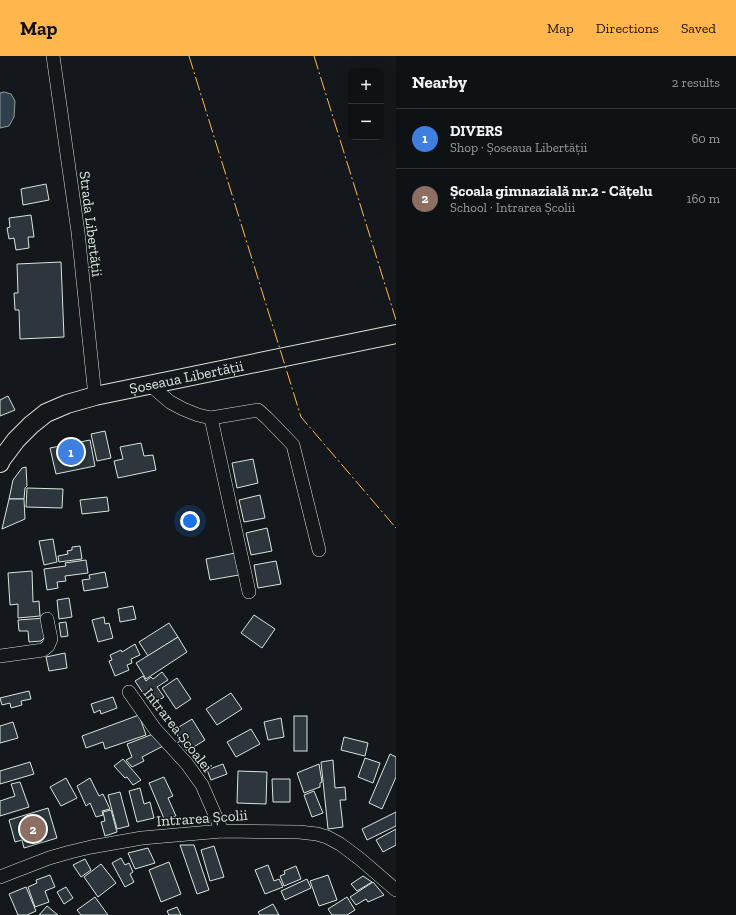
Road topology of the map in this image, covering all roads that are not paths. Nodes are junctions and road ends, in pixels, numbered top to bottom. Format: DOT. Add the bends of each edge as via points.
graph roads {
  1 [pos="53,56"];
  2 [pos="396,334"];
  3 [pos="149,384"];
  4 [pos="95,396"];
  5 [pos="211,418"];
  6 [pos="0,463"];
  7 [pos="319,550"];
  8 [pos="249,592"];
  9 [pos="47,619"];
  10 [pos="0,656"];
  11 [pos="129,692"];
  12 [pos="222,831"];
  13 [pos="0,877"];
  14 [pos="395,892"];
  1 -- 4 [label="street, Strada Libertății" via="78,232"];
  2 -- 3 [label="main road, Șoseaua Libertății"];
  3 -- 4 [label="main road, Șoseaua Libertății"];
  3 -- 5 [label="street" via="170,402"];
  4 -- 6 [label="main road, Șoseaua Libertății" via="46,413 16,440"];
  5 -- 7 [label="street" via="258,410 293,446"];
  5 -- 8 [label="street"];
  9 -- 10 [label="street" via="51,639 43,650"];
  11 -- 12 [label="street, Intrarea Școalei" via="155,729 187,764 202,785"];
  12 -- 13 [label="street, Intrarea Școlii" via="142,838 91,848 49,858"];
  12 -- 14 [label="street, Intrarea Școlii" via="299,832 322,835 350,851"];
}
